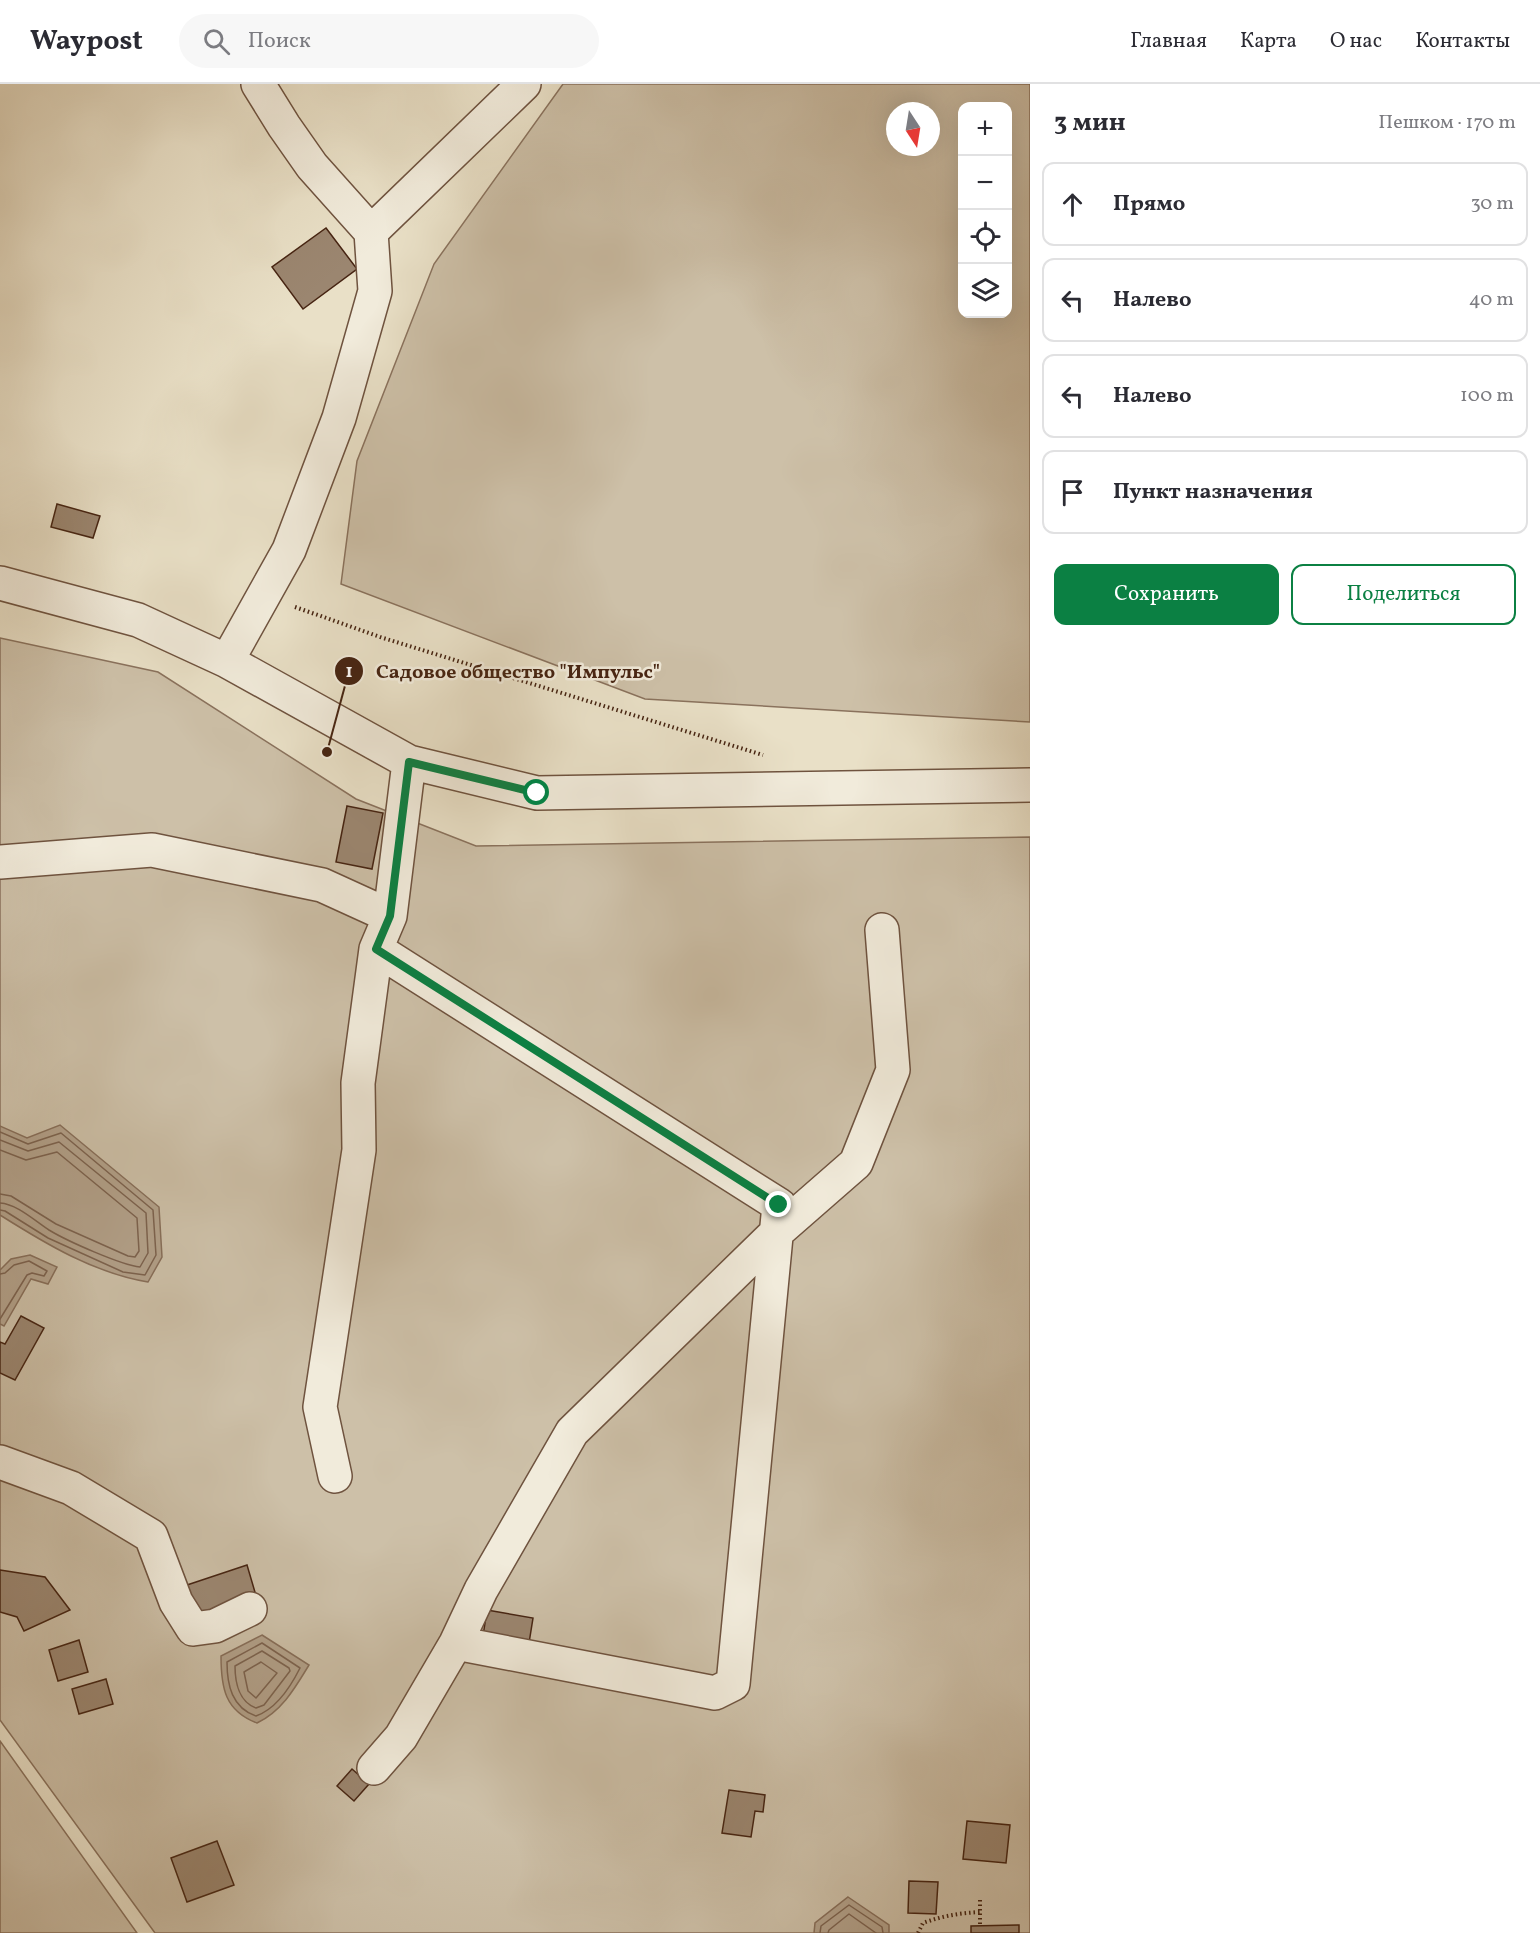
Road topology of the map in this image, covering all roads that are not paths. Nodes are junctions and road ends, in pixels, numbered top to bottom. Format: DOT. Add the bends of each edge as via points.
graph roads {
  1 [pos="258,84"];
  2 [pos="524,84"];
  3 [pos="370,232"];
  4 [pos="0,582"];
  5 [pos="227,661"];
  6 [pos="409,762"];
  7 [pos="1030,785"];
  8 [pos="0,862"];
  9 [pos="390,916"];
  10 [pos="882,930"];
  11 [pos="376,949"];
  12 [pos="777,1232"];
  13 [pos="0,1462"];
  14 [pos="335,1476"];
  15 [pos="250,1609"];
  16 [pos="456,1643"];
  17 [pos="374,1768"];
  1 -- 3 [label="street" via="312,166"];
  2 -- 3 [label="street"];
  3 -- 5 [label="street" via="375,291 339,418 289,550"];
  4 -- 5 [label="street" via="138,620"];
  5 -- 6 [label="street"];
  6 -- 7 [label="street" via="537,793"];
  6 -- 9 [label="street"];
  8 -- 9 [label="street" via="152,850 322,885"];
  9 -- 11 [label="street"];
  10 -- 12 [label="street" via="893,1070 855,1162"];
  11 -- 12 [label="street" via="779,1205"];
  11 -- 14 [label="street" via="358,1083 359,1150 320,1407"];
  12 -- 16 [label="street" via="572,1432"];
  12 -- 16 [label="street" via="734,1684 715,1693"];
  13 -- 15 [label="street" via="71,1488 151,1536 176,1602 193,1629 215,1626"];
  16 -- 17 [label="street" via="401,1737"];
}
